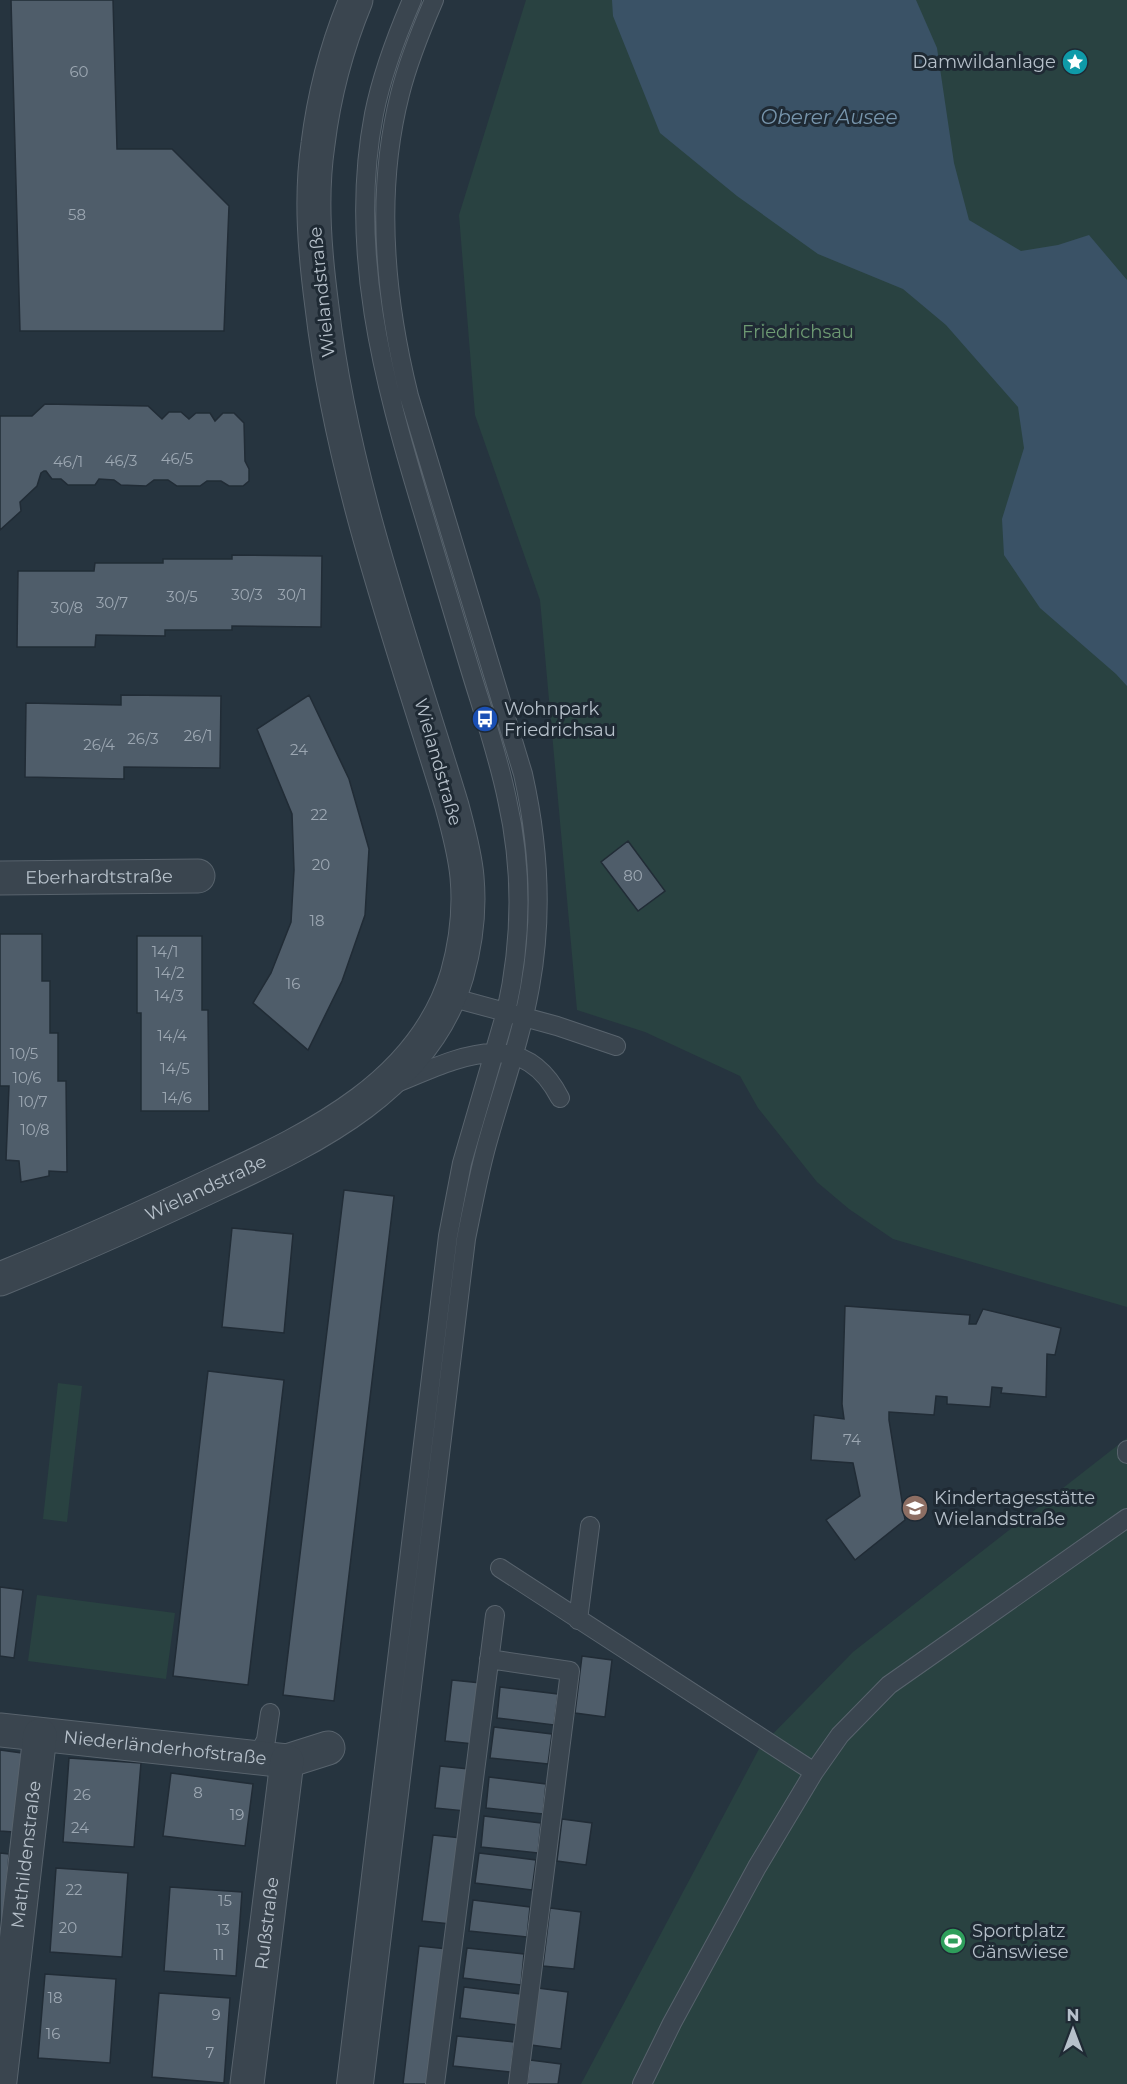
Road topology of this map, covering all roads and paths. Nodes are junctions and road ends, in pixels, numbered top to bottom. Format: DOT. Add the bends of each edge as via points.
graph roads {
  1 [pos="356,0"];
  2 [pos="412,0"];
  3 [pos="435,0"];
  4 [pos="198,876"];
  5 [pos="0,878"];
  6 [pos="463,1000"];
  7 [pos="515,1014"];
  8 [pos="501,1032"];
  9 [pos="616,1046"];
  10 [pos="514,1054"];
  11 [pos="378,1090"];
  12 [pos="560,1098"];
  13 [pos="0,1279"];
  14 [pos="1127,1518"];
  15 [pos="590,1526"];
  16 [pos="500,1568"];
  17 [pos="495,1615"];
  18 [pos="578,1620"];
  19 [pos="489,1659"];
  20 [pos="270,1713"];
  21 [pos="0,1730"];
  22 [pos="40,1735"];
  23 [pos="328,1748"];
  24 [pos="272,1759"];
  25 [pos="814,1772"];
  26 [pos="0,2081"];
  27 [pos="247,2084"];
  28 [pos="345,2084"];
  29 [pos="364,2084"];
  30 [pos="435,2084"];
  31 [pos="518,2084"];
  32 [pos="642,2084"];
  1 -- 6 [label="street, Wielandstraße" via="333,71 317,146 318,279 349,464 461,843 468,915"];
  2 -- 7 [label="lane" via="389,56 374,114 365,200 367,267 390,400 510,810 519,912"];
  3 -- 7 [label="lane" via="400,93 390,148 386,203 391,297 410,396 530,808 537,854 538,911 534,965"];
  4 -- 5 [label="street, Eberhardtstraße"];
  6 -- 7 [label="lane"];
  6 -- 8 [label="lane"];
  6 -- 11 [label="street, Wielandstraße" via="399,1073"];
  7 -- 8 [label="lane"];
  7 -- 9 [label="lane"];
  7 -- 10 [label="lane"];
  8 -- 10 [label="lane"];
  10 -- 11 [label="lane" via="479,1053 452,1060"];
  10 -- 12 [label="lane" via="543,1072"];
  10 -- 28 [label="lane" via="462,1163 448,1236"];
  10 -- 29 [label="lane" via="483,1160 466,1239"];
  11 -- 13 [label="street, Wielandstraße" via="296,1145"];
  14 -- 25 [label="lane" via="889,1685 840,1735"];
  15 -- 18 [label="lane"];
  16 -- 18 [label="lane"];
  17 -- 19 [label="lane"];
  18 -- 25 [label="lane"];
  19 -- 30 [label="lane"];
  19 -- 31 [label="lane" via="570,1671"];
  20 -- 24 [label="lane" via="266,1740"];
  21 -- 22 [label="street, Niederländerhofstraße"];
  22 -- 24 [label="street, Niederländerhofstraße"];
  22 -- 26 [label="street, Mathildenstraße"];
  23 -- 24 [label="street, Niederländerhofstraße"];
  24 -- 27 [label="street, Rußstraße"];
  25 -- 32 [label="lane" via="757,1867"];
}
